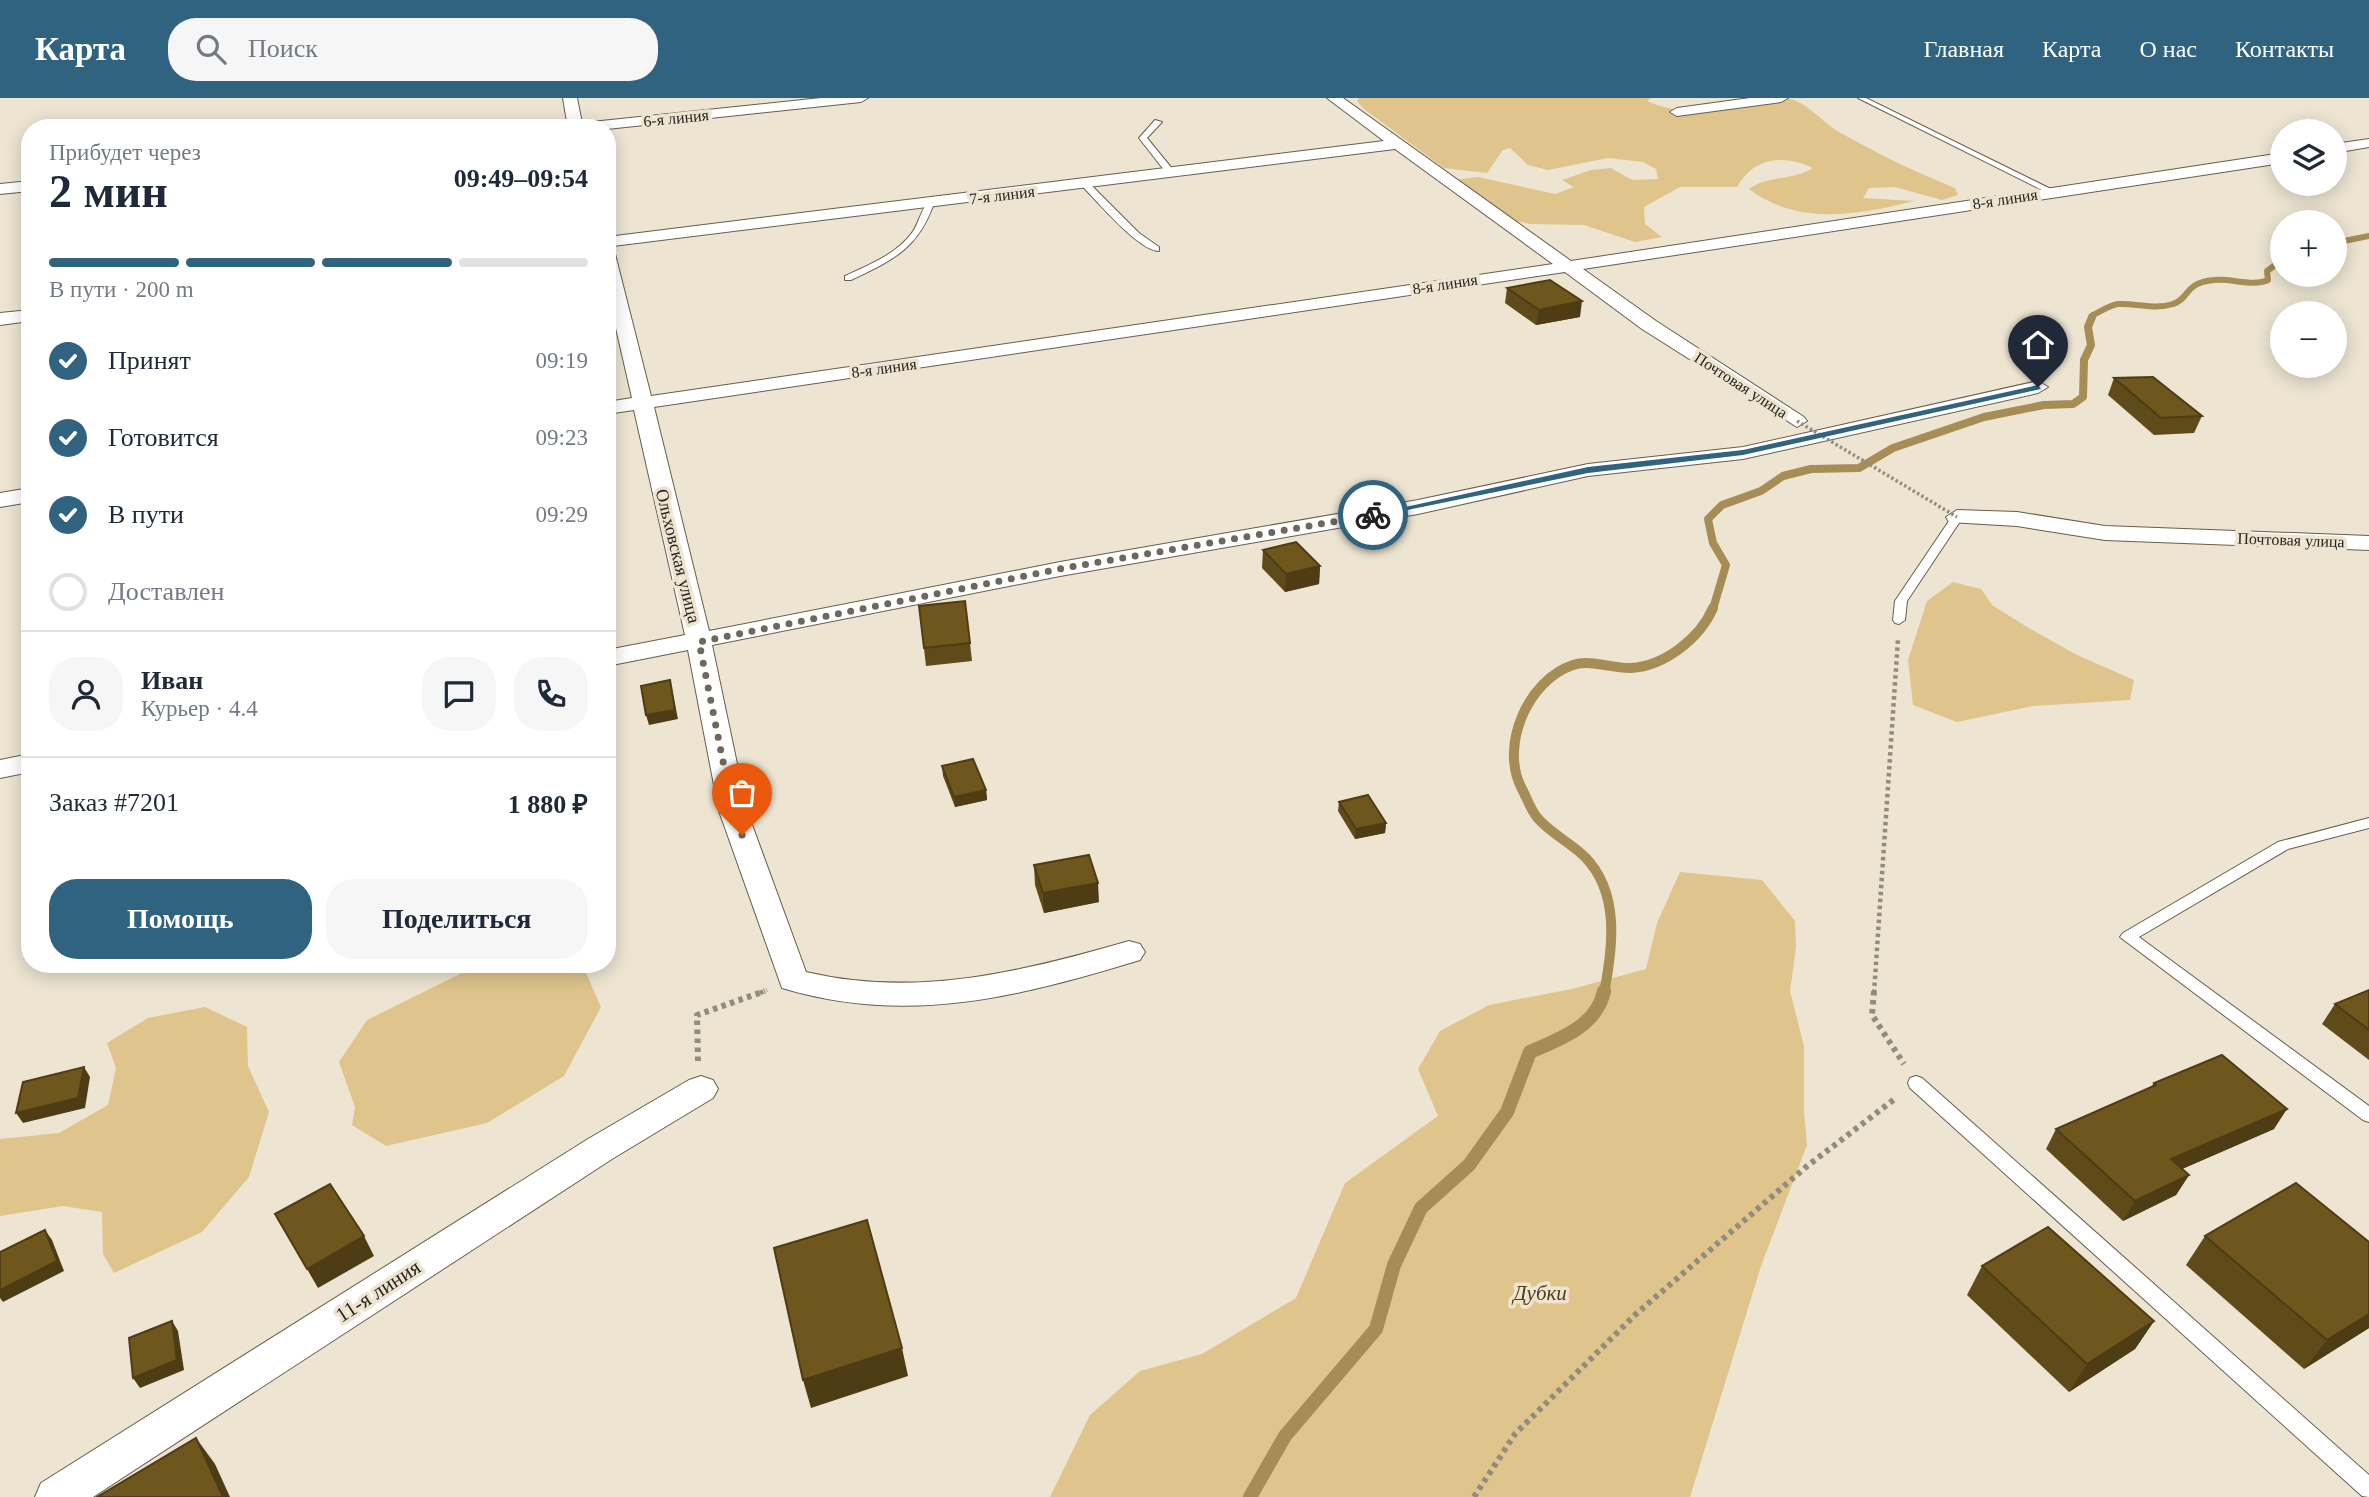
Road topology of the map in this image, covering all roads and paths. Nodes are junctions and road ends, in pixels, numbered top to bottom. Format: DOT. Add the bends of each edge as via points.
graph roads {
  1 [pos="570,98"];
  2 [pos="861,98"];
  3 [pos="1334,98"];
  4 [pos="1781,98"];
  5 [pos="1861,98"];
  6 [pos="1677,112"];
  7 [pos="574,119"];
  8 [pos="1158,122"];
  9 [pos="616,124"];
  10 [pos="2369,143"];
  11 [pos="1396,145"];
  12 [pos="2347,147"];
  13 [pos="2270,160"];
  14 [pos="1171,173"];
  15 [pos="1086,185"];
  16 [pos="21,187"];
  17 [pos="0,189"];
  18 [pos="2053,192"];
  19 [pos="930,203"];
  20 [pos="616,242"];
  21 [pos="1156,249"];
  22 [pos="1567,266"];
  23 [pos="848,278"];
  24 [pos="616,290"];
  25 [pos="21,316"];
  26 [pos="0,319"];
  27 [pos="2038,387"];
  28 [pos="641,403"];
  29 [pos="616,407"];
  30 [pos="1797,421"];
  31 [pos="21,496"];
  32 [pos="0,500"];
  33 [pos="1957,517"];
  34 [pos="2369,543"];
  35 [pos="1899,620"];
  36 [pos="699,642"];
  37 [pos="616,657"];
  38 [pos="21,765"];
  39 [pos="0,769"];
  40 [pos="2369,823"];
  41 [pos="1129,952"];
  42 [pos="793,980"];
  43 [pos="700,1082"];
  44 [pos="1916,1083"];
  45 [pos="2369,1115"];
  46 [pos="2369,1489"];
  47 [pos="56,1497"];
  48 [pos="1474,1497"];
  1 -- 7 [label="street"];
  2 -- 9 [label="street, 6-я линия"];
  3 -- 11 [label="street, Почтовая улица"];
  4 -- 6 [label="street"];
  5 -- 18 [label="lane"];
  8 -- 14 [label="lane" via="1143,138"];
  10 -- 12 [label="street"];
  11 -- 14 [label="street, 7-я линия"];
  11 -- 22 [label="street, Почтовая улица"];
  13 -- 18 [label="street, 8-я линия"];
  14 -- 15 [label="street, 7-я линия"];
  15 -- 19 [label="street, 7-я линия"];
  15 -- 21 [label="lane"];
  16 -- 17 [label="street"];
  18 -- 22 [label="street, 8-я линия"];
  19 -- 20 [label="street, 7-я линия"];
  19 -- 23 [label="lane" via="923,228 907,248"];
  22 -- 28 [label="street, 8-я линия"];
  22 -- 30 [label="street, Почтовая улица" via="1649,326"];
  24 -- 28 [label="street, Ольховская улица"];
  25 -- 26 [label="street"];
  27 -- 36 [label="street" via="1743,453 1588,470 1418,507 1059,569"];
  28 -- 29 [label="street, 8-я линия"];
  28 -- 36 [label="street, Ольховская улица"];
  30 -- 33 [label="path, Почтовая улица, bridge"];
  31 -- 32 [label="street"];
  33 -- 34 [label="street, Почтовая улица" via="2017,519 2105,533"];
  33 -- 35 [label="lane" via="1901,601"];
  35 -- 44 [label="path" via="1872,1015"];
  36 -- 37 [label="street"];
  36 -- 42 [label="street, Ольховская улица" via="733,811"];
  38 -- 39 [label="street"];
  40 -- 45 [label="lane" via="2283,845 2128,937"];
  41 -- 42 [label="street" via="1064,972 939,997 834,993"];
  42 -- 43 [label="path" via="697,1015"];
  43 -- 47 [label="street, 11-я линия"];
  44 -- 46 [label="lane"];
  44 -- 48 [label="path" via="1806,1167 1636,1314 1515,1434"];
}
